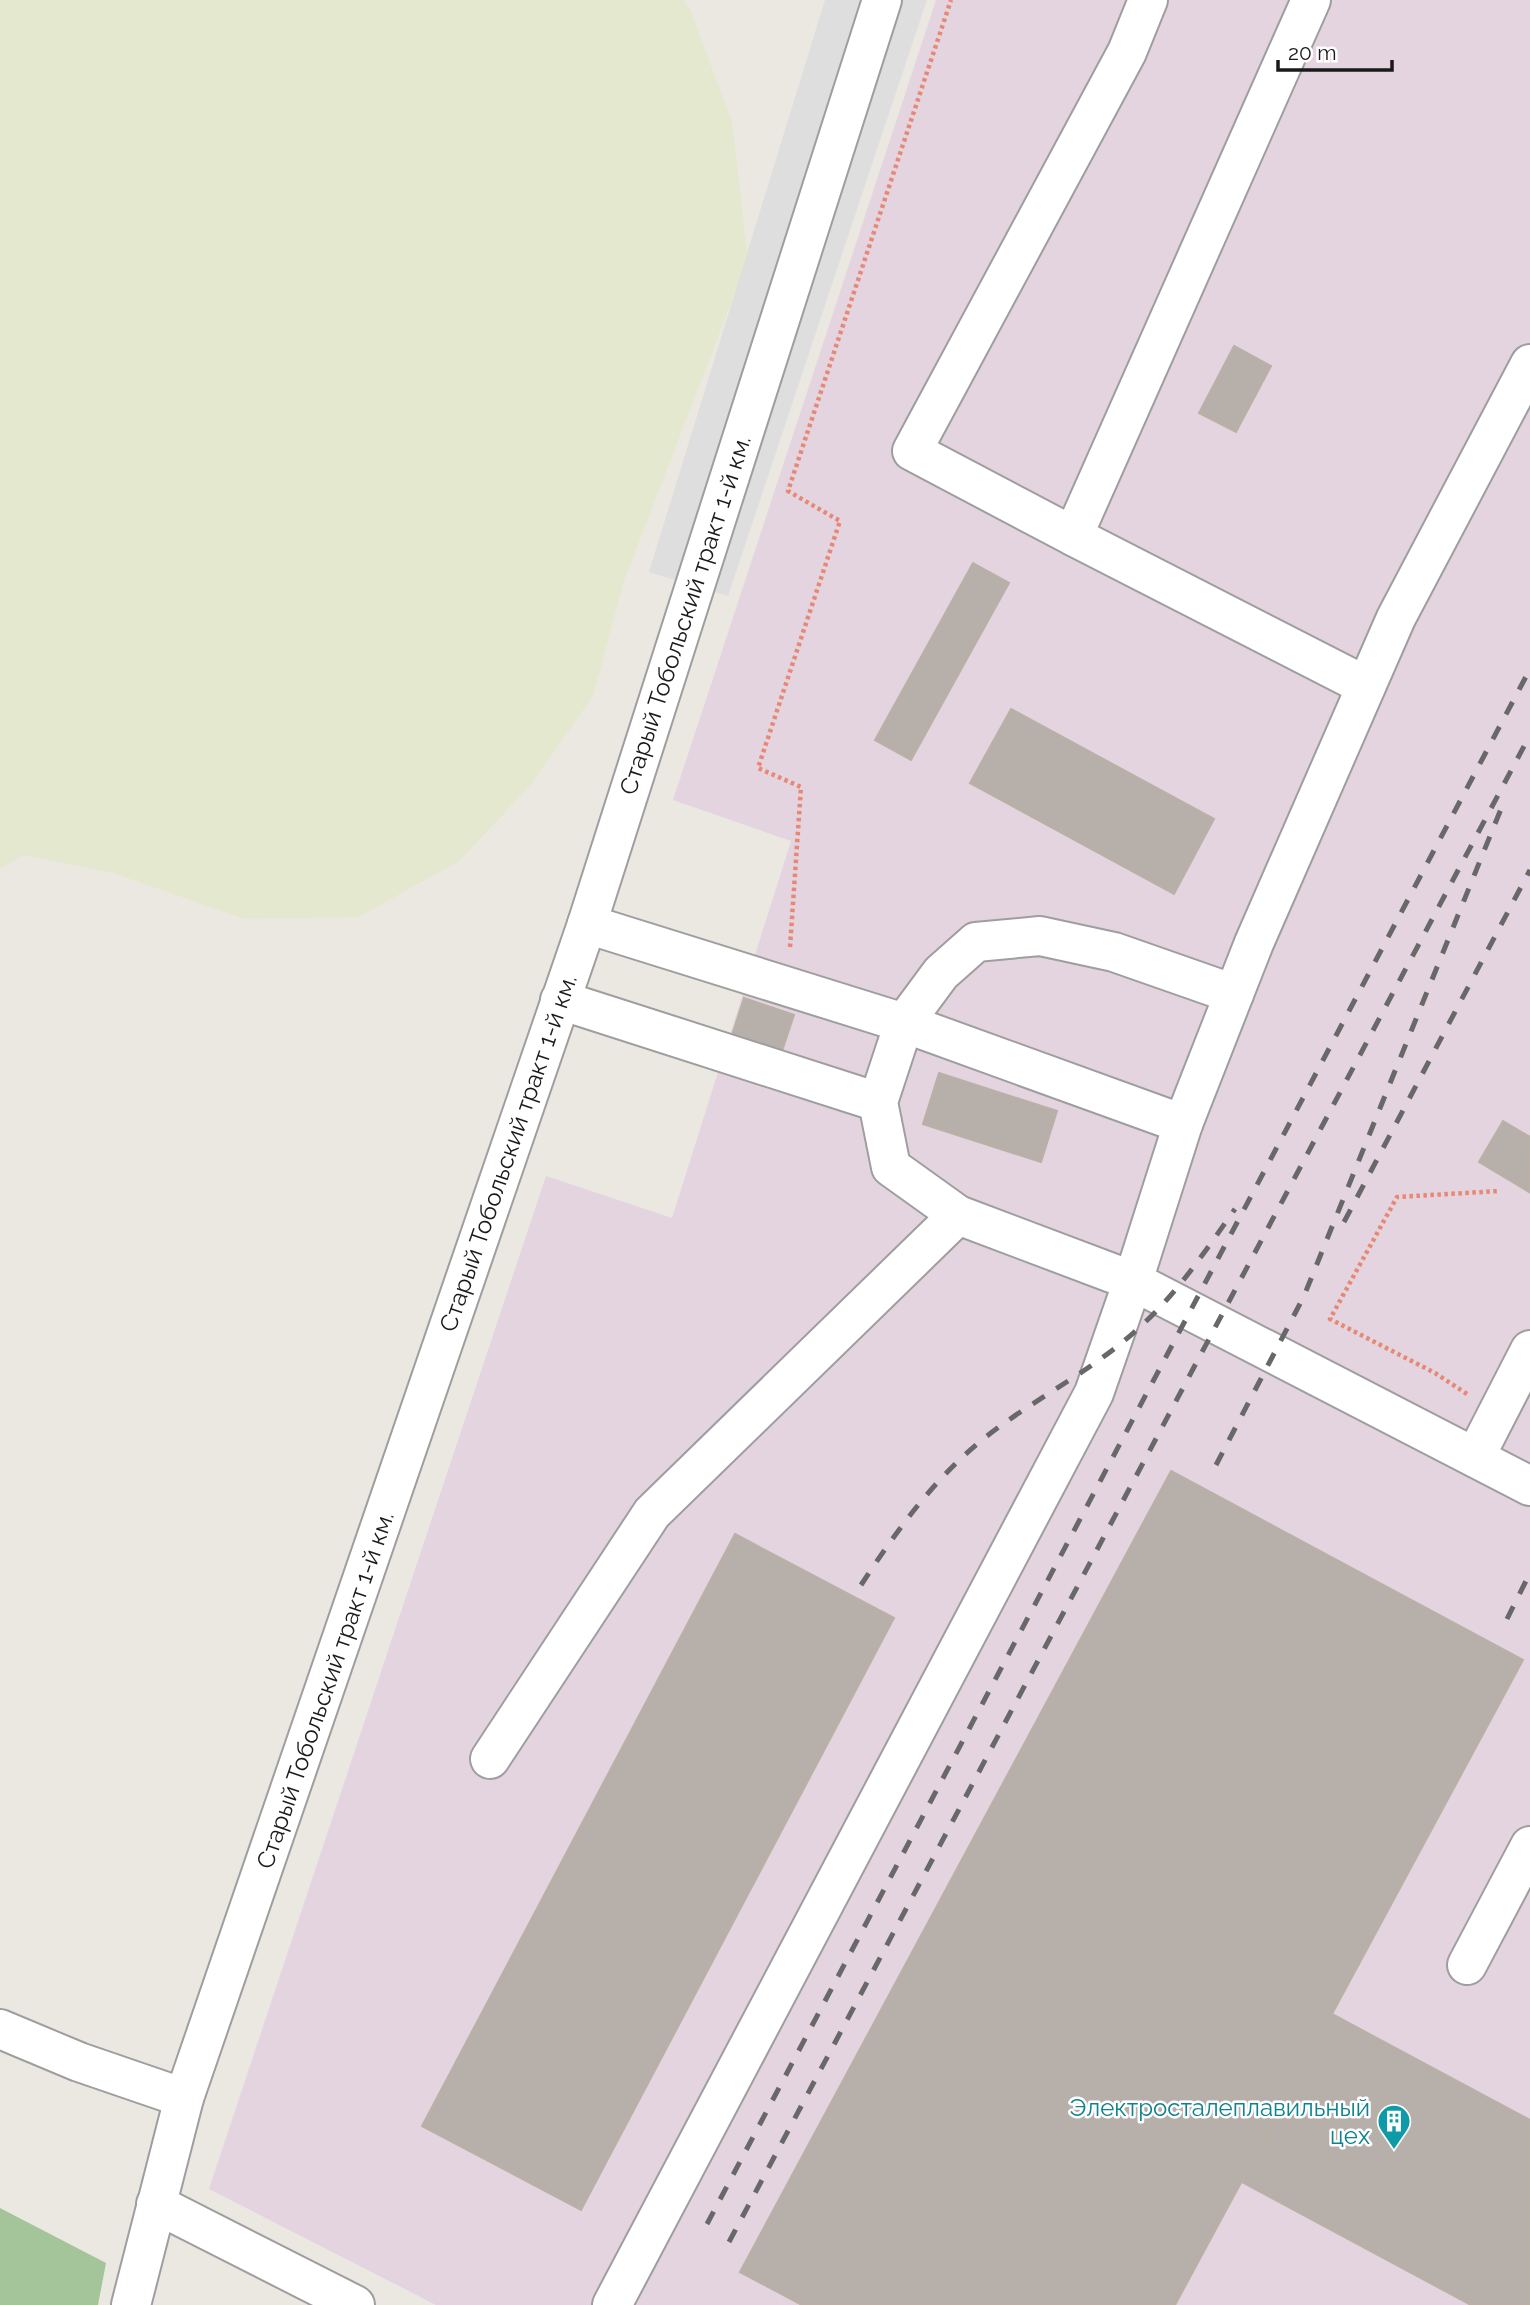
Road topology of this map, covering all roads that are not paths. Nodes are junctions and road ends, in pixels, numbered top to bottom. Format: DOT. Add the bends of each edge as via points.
graph roads {
  1 [pos="882,0"];
  2 [pos="1148,0"];
  3 [pos="1311,0"];
  4 [pos="1530,364"];
  5 [pos="1073,536"];
  6 [pos="1366,686"];
  7 [pos="587,924"];
  8 [pos="1234,994"];
  9 [pos="560,1000"];
  10 [pos="904,1023"];
  11 [pos="878,1102"];
  12 [pos="1183,1124"];
  13 [pos="958,1215"];
  14 [pos="1133,1281"];
  15 [pos="1530,1350"];
  16 [pos="1475,1457"];
  17 [pos="1530,1486"];
  18 [pos="489,1759"];
  19 [pos="1530,1846"];
  20 [pos="1467,1965"];
  21 [pos="0,2029"];
  22 [pos="184,2098"];
  23 [pos="156,2204"];
  24 [pos="131,2305"];
  25 [pos="355,2305"];
  26 [pos="612,2305"];
  1 -- 7 [label="lane, Старый Тобольский тракт 1-й км."];
  2 -- 5 [label="lane" via="1127,52 912,451"];
  3 -- 5 [label="lane"];
  4 -- 6 [label="lane" via="1396,618"];
  5 -- 6 [label="lane"];
  6 -- 8 [label="lane"];
  7 -- 9 [label="lane, Старый Тобольский тракт 1-й км."];
  7 -- 10 [label="lane"];
  8 -- 10 [label="lane" via="1114,952 1040,936 976,942 941,973"];
  8 -- 12 [label="lane"];
  9 -- 11 [label="lane"];
  9 -- 22 [label="lane, Старый Тобольский тракт 1-й км."];
  10 -- 11 [label="lane"];
  10 -- 12 [label="lane"];
  11 -- 13 [label="lane" via="891,1167"];
  12 -- 14 [label="lane"];
  13 -- 14 [label="lane"];
  13 -- 18 [label="lane" via="652,1513"];
  14 -- 16 [label="lane"];
  14 -- 26 [label="lane" via="1094,1394"];
  15 -- 16 [label="lane"];
  16 -- 17 [label="lane"];
  19 -- 20 [label="lane"];
  21 -- 22 [label="lane"];
  22 -- 23 [label="lane, Старый Тобольский тракт 1-й км."];
  23 -- 24 [label="lane, Старый Тобольский тракт 1-й км."];
  23 -- 25 [label="lane"];
}
